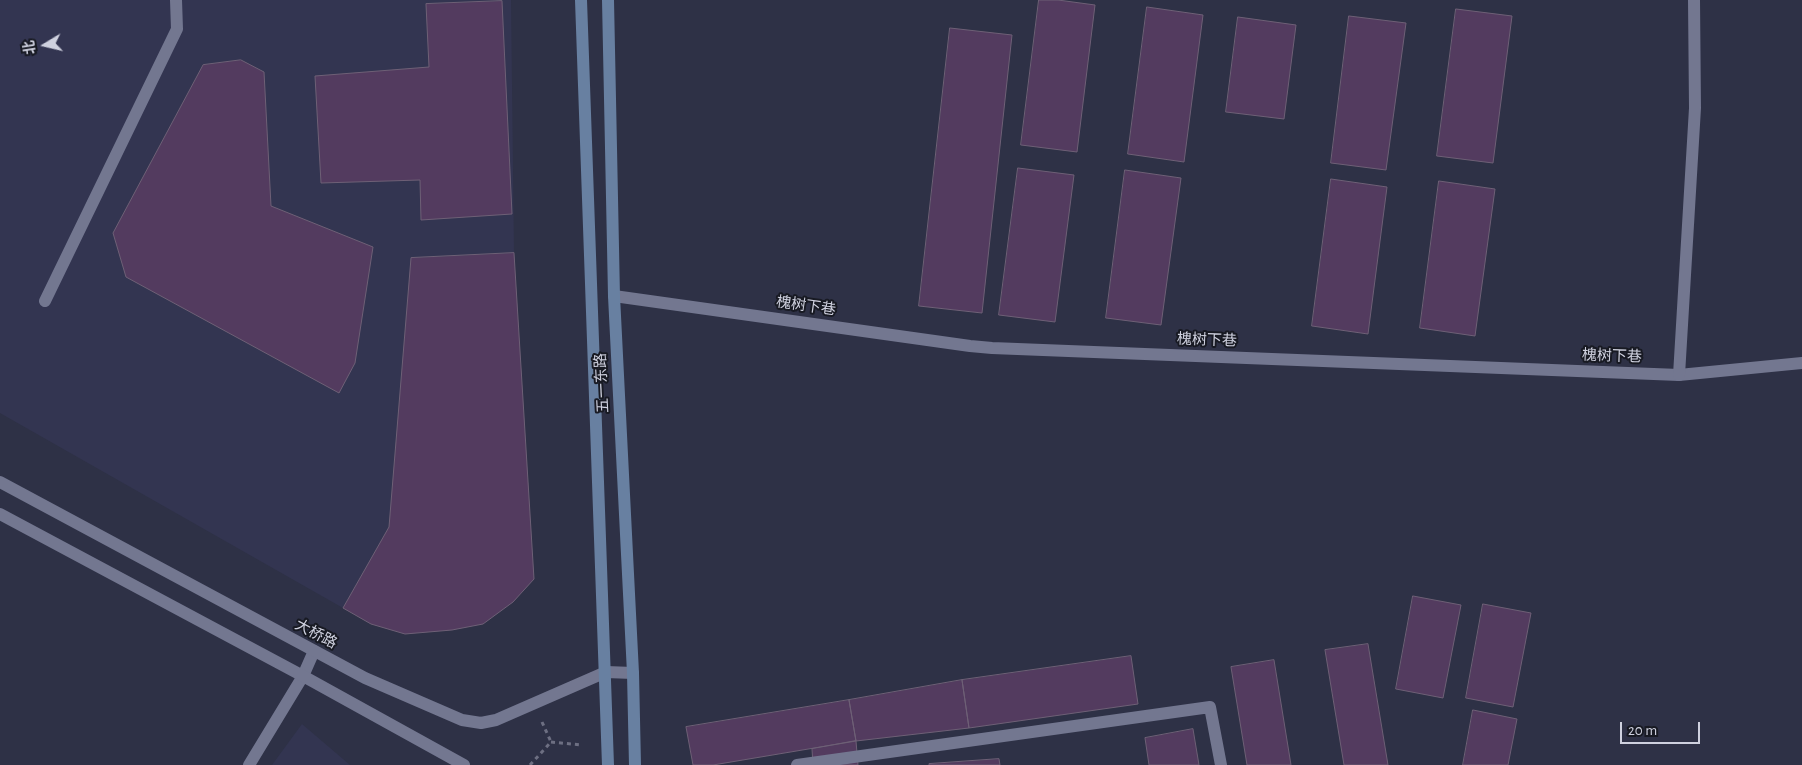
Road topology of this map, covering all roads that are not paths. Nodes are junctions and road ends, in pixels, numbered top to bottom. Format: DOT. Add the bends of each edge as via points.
graph roads {
  1 [pos="176,0"];
  2 [pos="581,0"];
  3 [pos="608,0"];
  4 [pos="1694,0"];
  5 [pos="614,296"];
  6 [pos="45,301"];
  7 [pos="1802,363"];
  8 [pos="1679,375"];
  9 [pos="0,482"];
  10 [pos="0,514"];
  11 [pos="314,651"];
  12 [pos="606,672"];
  13 [pos="633,673"];
  14 [pos="303,676"];
  15 [pos="249,765"];
  16 [pos="464,765"];
  17 [pos="608,765"];
  18 [pos="635,765"];
  19 [pos="798,765"];
  20 [pos="1221,765"];
  1 -- 6 [label="street" via="176,29"];
  2 -- 12 [label="main road, 五一东路"];
  3 -- 5 [label="main road, 五一东路"];
  4 -- 8 [label="street" via="1695,108"];
  5 -- 8 [label="street, 槐树下巷" via="970,346"];
  5 -- 13 [label="main road, 五一东路"];
  7 -- 8 [label="street, 槐树下巷"];
  9 -- 11 [label="street, 大桥路"];
  10 -- 14 [label="street"];
  11 -- 12 [label="street, 大桥路" via="365,678 462,720 480,723 496,720"];
  11 -- 14 [label="street"];
  12 -- 13 [label="street, 大桥路"];
  12 -- 17 [label="main road, 五一东路"];
  13 -- 18 [label="main road, 五一东路"];
  14 -- 15 [label="street"];
  14 -- 16 [label="street"];
  19 -- 20 [label="street" via="1210,707"];
}
